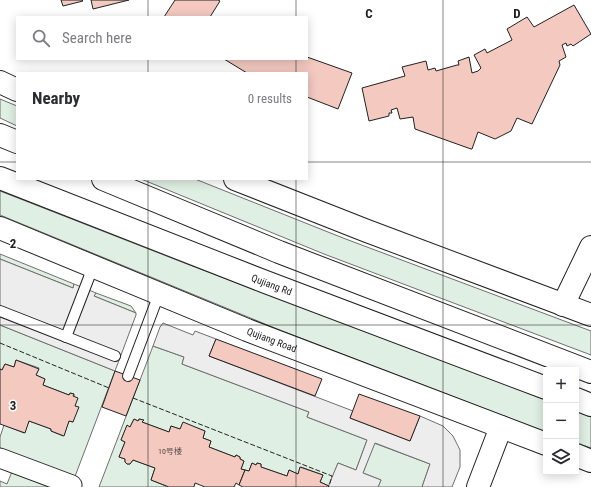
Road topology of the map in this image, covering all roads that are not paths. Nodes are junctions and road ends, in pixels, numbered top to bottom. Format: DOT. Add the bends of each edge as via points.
graph roads {
  1 [pos="0,82"];
  2 [pos="16,90"];
  3 [pos="0,135"];
  4 [pos="16,142"];
  5 [pos="0,178"];
  6 [pos="104,180"];
  7 [pos="238,180"];
  8 [pos="0,228"];
  9 [pos="591,247"];
  10 [pos="93,267"];
  11 [pos="159,294"];
  12 [pos="563,305"];
  13 [pos="0,311"];
  14 [pos="591,315"];
  15 [pos="66,337"];
  16 [pos="115,356"];
  17 [pos="591,372"];
  18 [pos="128,376"];
  19 [pos="543,387"];
  20 [pos="579,400"];
  21 [pos="591,405"];
  22 [pos="501,427"];
  23 [pos="543,443"];
  24 [pos="579,456"];
  25 [pos="0,458"];
  26 [pos="591,461"];
  27 [pos="73,486"];
  28 [pos="478,487"];
  1 -- 2 [label="main road"];
  3 -- 4 [label="main road"];
  5 -- 19 [label="main road, Qujiang Rd"];
  6 -- 17 [label="main road" via="286,255"];
  7 -- 12 [label="main road"];
  8 -- 10 [label="main road, Qujiang Road"];
  9 -- 12 [label="main road"];
  10 -- 11 [label="main road, Qujiang Road"];
  10 -- 15 [label="lane"];
  11 -- 18 [label="lane"];
  11 -- 22 [label="main road, Qujiang Road"];
  12 -- 14 [label="main road"];
  13 -- 15 [label="lane"];
  15 -- 16 [label="lane"];
  20 -- 21 [label="main road"];
  22 -- 23 [label="main road, Qujiang Road"];
  22 -- 28 [label="main road"];
  24 -- 26 [label="main road"];
  25 -- 27 [label="street"];
}
